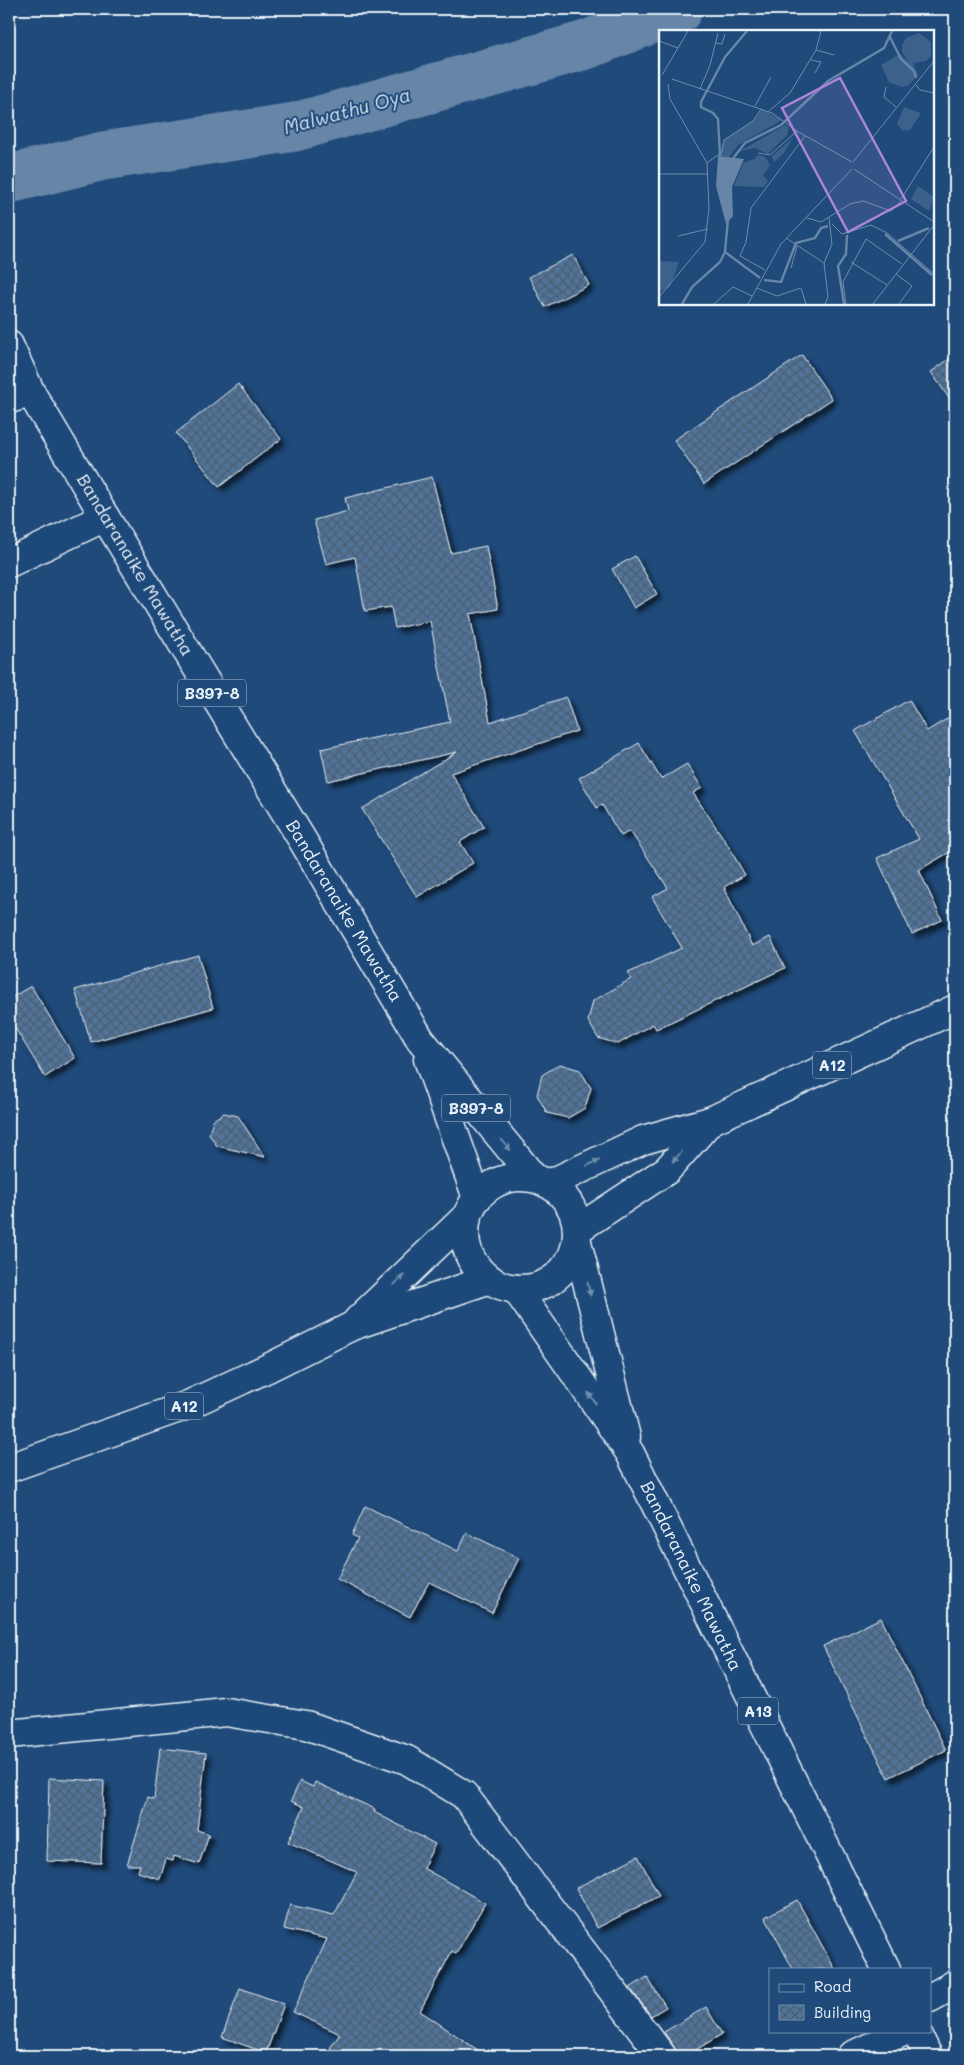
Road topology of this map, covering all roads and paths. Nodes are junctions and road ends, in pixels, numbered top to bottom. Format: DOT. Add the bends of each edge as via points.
graph roads {
  1 [pos="9,345"];
  2 [pos="20,396"];
  3 [pos="105,518"];
  4 [pos="9,563"];
  5 [pos="955,1009"];
  6 [pos="420,1039"];
  7 [pos="710,1121"];
  8 [pos="541,1181"];
  9 [pos="472,1206"];
  10 [pos="577,1235"];
  11 [pos="490,1280"];
  12 [pos="516,1288"];
  13 [pos="352,1326"];
  14 [pos="630,1453"];
  15 [pos="9,1468"];
  16 [pos="9,1734"];
  17 [pos="886,1968"];
  18 [pos="955,1984"];
  19 [pos="932,1997"];
  20 [pos="903,2032"];
  21 [pos="916,2032"];
  22 [pos="662,2056"];
  23 [pos="851,2056"];
  24 [pos="928,2056"];
  1 -- 2 [label="main road, Bandaranaike Mawatha / B397-8"];
  2 -- 3 [label="main road, Bandaranaike Mawatha / B397-8"];
  3 -- 4 [label="main road"];
  3 -- 6 [label="main road, Bandaranaike Mawatha / B397-8"];
  5 -- 7 [label="main road, A12"];
  6 -- 8 [label="main road, Bandaranaike Mawatha / B397-8, one-way"];
  6 -- 9 [label="main road, Bandaranaike Mawatha / B397-8"];
  8 -- 7 [label="main road, A12, one-way" via="643,1140"];
  7 -- 10 [label="main road, A12, one-way" via="667,1170"];
  8 -- 9 [label="main road" via="518,1176 502,1180 488,1187"];
  8 -- 10 [label="main road" via="564,1195 573,1211"];
  9 -- 11 [label="main road" via="465,1233 468,1251"];
  13 -- 9 [label="main road, A12, one-way"];
  10 -- 12 [label="main road" via="570,1262 556,1277 538,1287"];
  10 -- 14 [label="main road, Bandaranaike Mawatha / A13, one-way"];
  11 -- 12 [label="main road"];
  11 -- 13 [label="main road, A12"];
  14 -- 12 [label="main road, Bandaranaike Mawatha / A13, one-way"];
  13 -- 15 [label="main road, A12" via="188,1405"];
  14 -- 17 [label="main road, Bandaranaike Mawatha / A13"];
  16 -- 22 [label="main road" via="226,1712 306,1725 407,1760 464,1795"];
  18 -- 19 [label="main road"];
  20 -- 23 [label="main road"];
  21 -- 24 [label="main road"];
}
